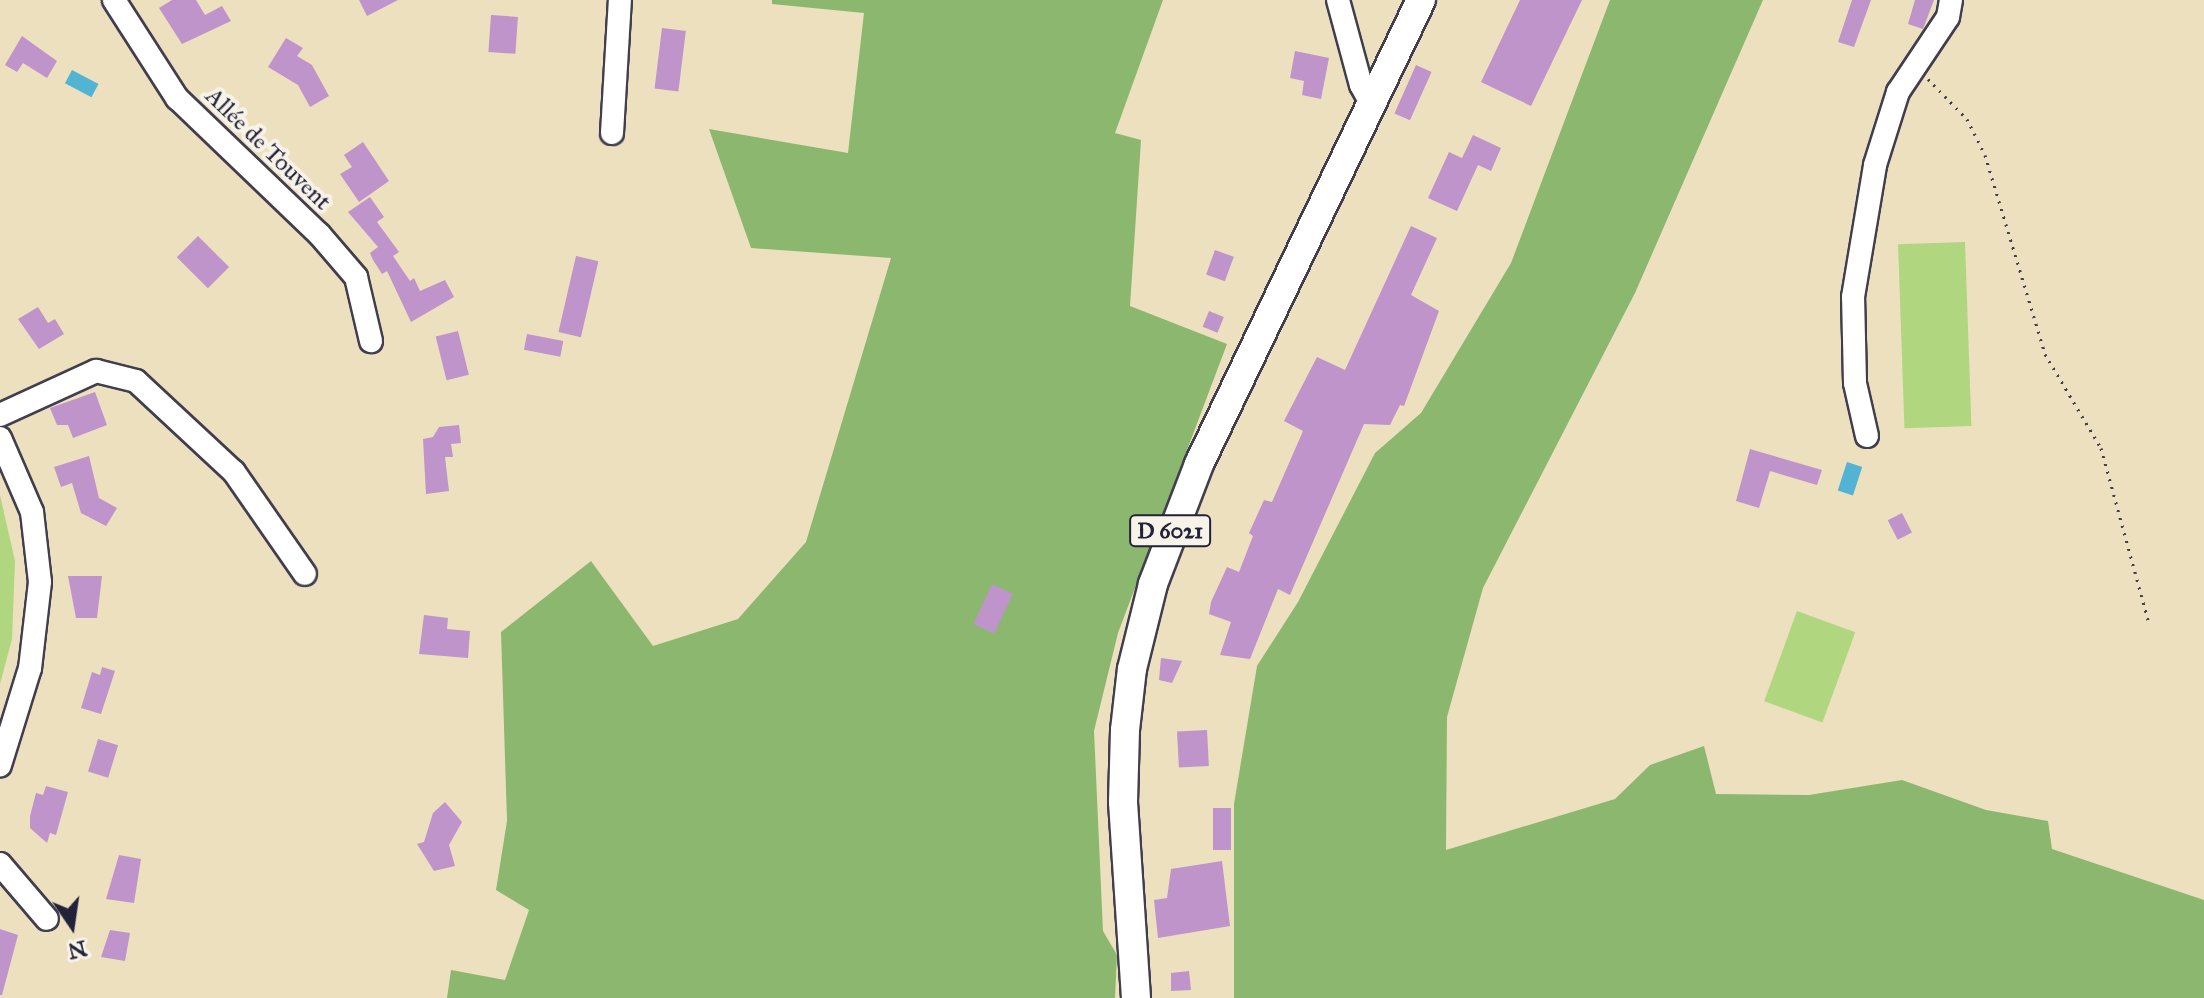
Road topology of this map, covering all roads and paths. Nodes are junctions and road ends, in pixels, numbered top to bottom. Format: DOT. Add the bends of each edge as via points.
graph roads {
  1 [pos="114,0"];
  2 [pos="620,0"];
  3 [pos="1338,0"];
  4 [pos="1421,0"];
  5 [pos="1951,0"];
  6 [pos="1913,69"];
  7 [pos="1371,103"];
  8 [pos="612,133"];
  9 [pos="371,341"];
  10 [pos="0,415"];
  11 [pos="1867,436"];
  12 [pos="0,438"];
  13 [pos="305,574"];
  14 [pos="2149,623"];
  15 [pos="0,765"];
  16 [pos="0,864"];
  17 [pos="47,919"];
  18 [pos="1136,998"];
  1 -- 9 [label="street, Allée de Touvent" via="177,98 319,234 356,277"];
  2 -- 8 [label="street"];
  3 -- 7 [label="street" via="1361,85"];
  4 -- 7 [label="main road, D 6021"];
  5 -- 6 [label="street" via="1948,17"];
  6 -- 11 [label="street" via="1898,92 1875,165 1853,297 1855,383"];
  6 -- 14 [label="path" via="1940,87 1967,119 1985,155 2045,354 2101,448"];
  7 -- 18 [label="main road, D 6021" via="1199,464 1153,584 1132,669 1125,730 1123,802"];
  10 -- 13 [label="street" via="96,371 136,381 234,472 280,531"];
  12 -- 15 [label="street" via="32,512 40,582 30,668"];
  16 -- 17 [label="street"];
}
